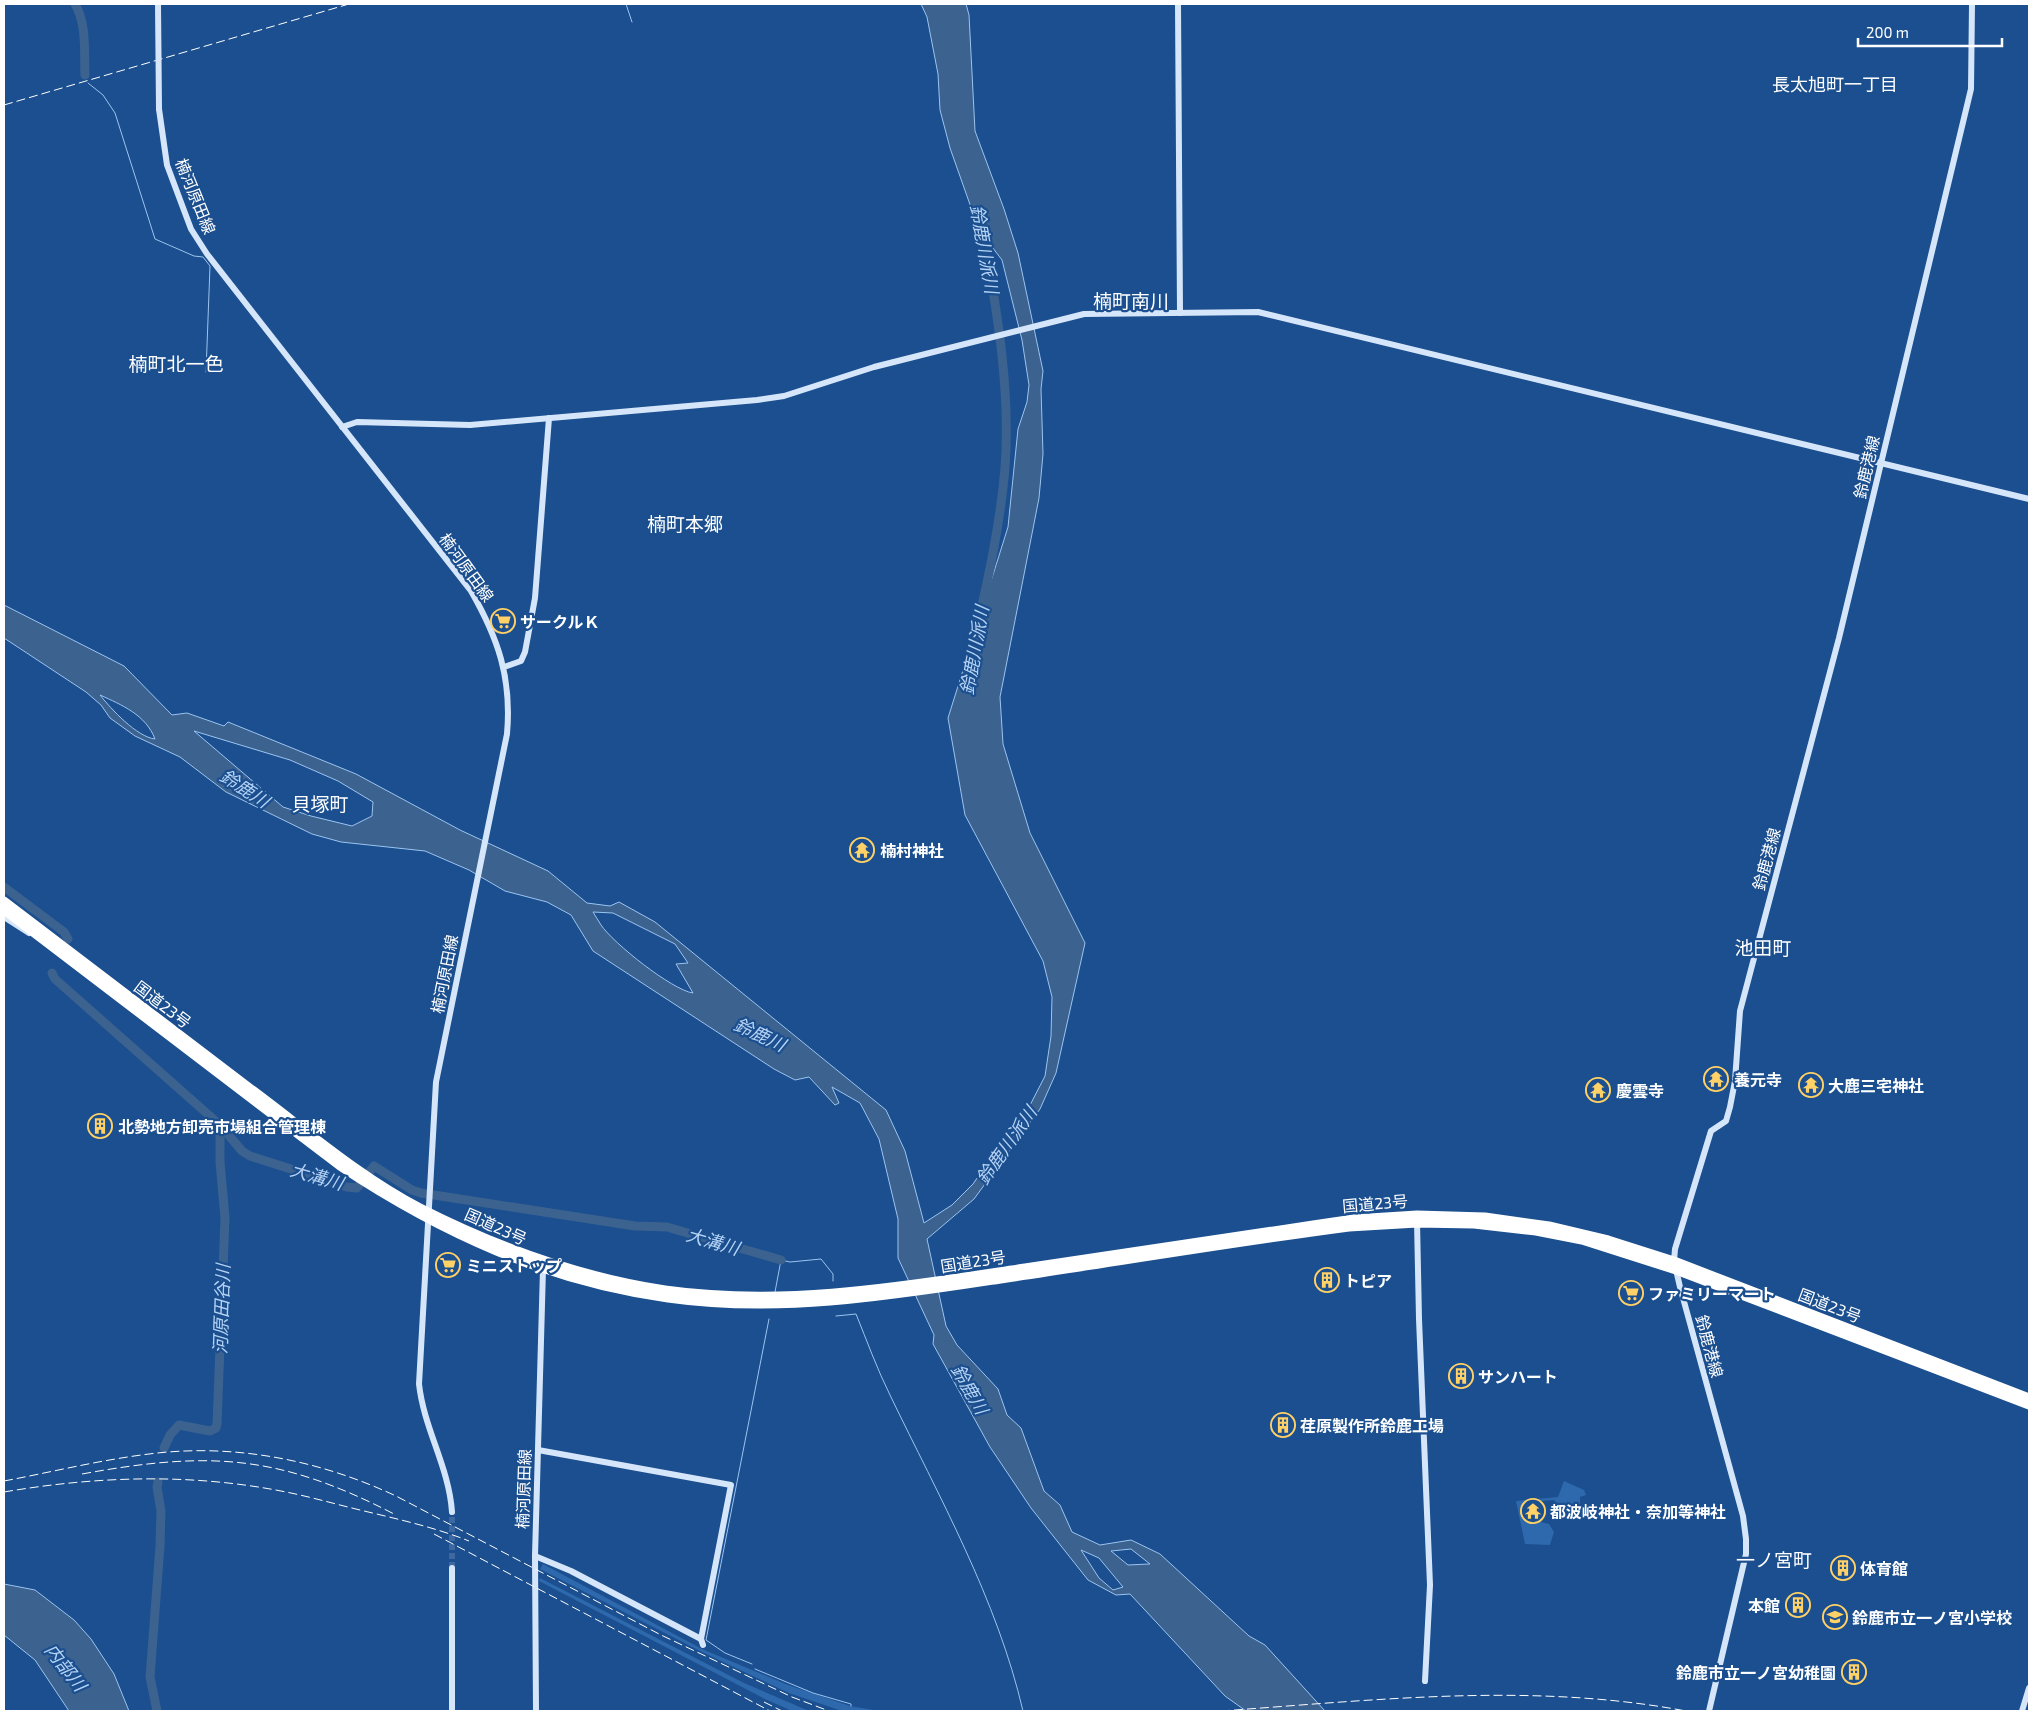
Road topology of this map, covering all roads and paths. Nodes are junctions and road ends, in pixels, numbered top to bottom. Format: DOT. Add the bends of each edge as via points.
graph roads {
  1 [pos="158,4"];
  2 [pos="1178,4"];
  3 [pos="1972,4"];
  4 [pos="1180,313"];
  5 [pos="549,418"];
  6 [pos="342,427"];
  7 [pos="1881,462"];
  8 [pos="2029,498"];
  9 [pos="504,667"];
  10 [pos="4,901"];
  11 [pos="4,910"];
  12 [pos="4,917"];
  13 [pos="47,943"];
  14 [pos="365,1178"];
  15 [pos="430,1216"];
  16 [pos="1417,1219"];
  17 [pos="1675,1266"];
  18 [pos="543,1268"];
  19 [pos="874,1294"];
  20 [pos="2029,1398"];
  21 [pos="2029,1406"];
  22 [pos="538,1450"];
  23 [pos="452,1512"];
  24 [pos="535,1556"];
  25 [pos="452,1568"];
  26 [pos="1425,1681"];
  27 [pos="2029,1688"];
  28 [pos="452,1711"];
  29 [pos="536,1711"];
  30 [pos="1709,1711"];
  31 [pos="2022,1711"];
  1 -- 6 [label="street, 楠河原田線, bridge" via="159,109 167,165 192,229 207,254"];
  2 -- 4 [label="street"];
  3 -- 7 [label="street, 鈴鹿港線" via="1971,88"];
  4 -- 5 [label="street" via="1084,314 848,374 784,396"];
  4 -- 7 [label="street" via="1273,314"];
  5 -- 6 [label="street" via="470,425 357,422"];
  5 -- 9 [label="street" via="534,609 521,661"];
  6 -- 9 [label="street, 楠河原田線" via="471,591 494,633"];
  7 -- 8 [label="street"];
  7 -- 17 [label="street, 鈴鹿港線" via="1841,631 1740,1011 1730,1107 1726,1121 1711,1131 1675,1249"];
  9 -- 15 [label="street, 楠河原田線" via="508,722 436,1082"];
  10 -- 14 [label="highway, 国道23号"];
  11 -- 13 [label="highway, 国道23号"];
  12 -- 13 [label="street"];
  13 -- 14 [label="highway, 国道23号"];
  14 -- 15 [label="highway, 国道23号"];
  15 -- 18 [label="highway, 国道23号" via="486,1248"];
  15 -- 19 [label="highway, 国道23号" via="529,1256 638,1285 690,1293 756,1297"];
  15 -- 23 [label="street, 楠河原田線" via="419,1384 424,1411 450,1486"];
  16 -- 17 [label="highway, 国道23号" via="1485,1217 1549,1226 1608,1240"];
  16 -- 19 [label="highway, 国道23号" via="1354,1219"];
  16 -- 26 [label="street" via="1430,1584"];
  17 -- 20 [label="highway, 国道23号"];
  17 -- 21 [label="highway, 国道23号"];
  17 -- 30 [label="street, 鈴鹿港線" via="1743,1516 1746,1539 1743,1567"];
  18 -- 19 [label="highway, 国道23号" via="614,1288 703,1302 800,1303"];
  18 -- 22 [label="street, 楠河原田線"];
  22 -- 24 [label="street, 楠河原田線"];
  22 -- 24 [label="street" via="731,1485 702,1642"];
  24 -- 29 [label="street, 楠河原田線"];
  25 -- 28 [label="street"];
  27 -- 31 [label="street"];
}
